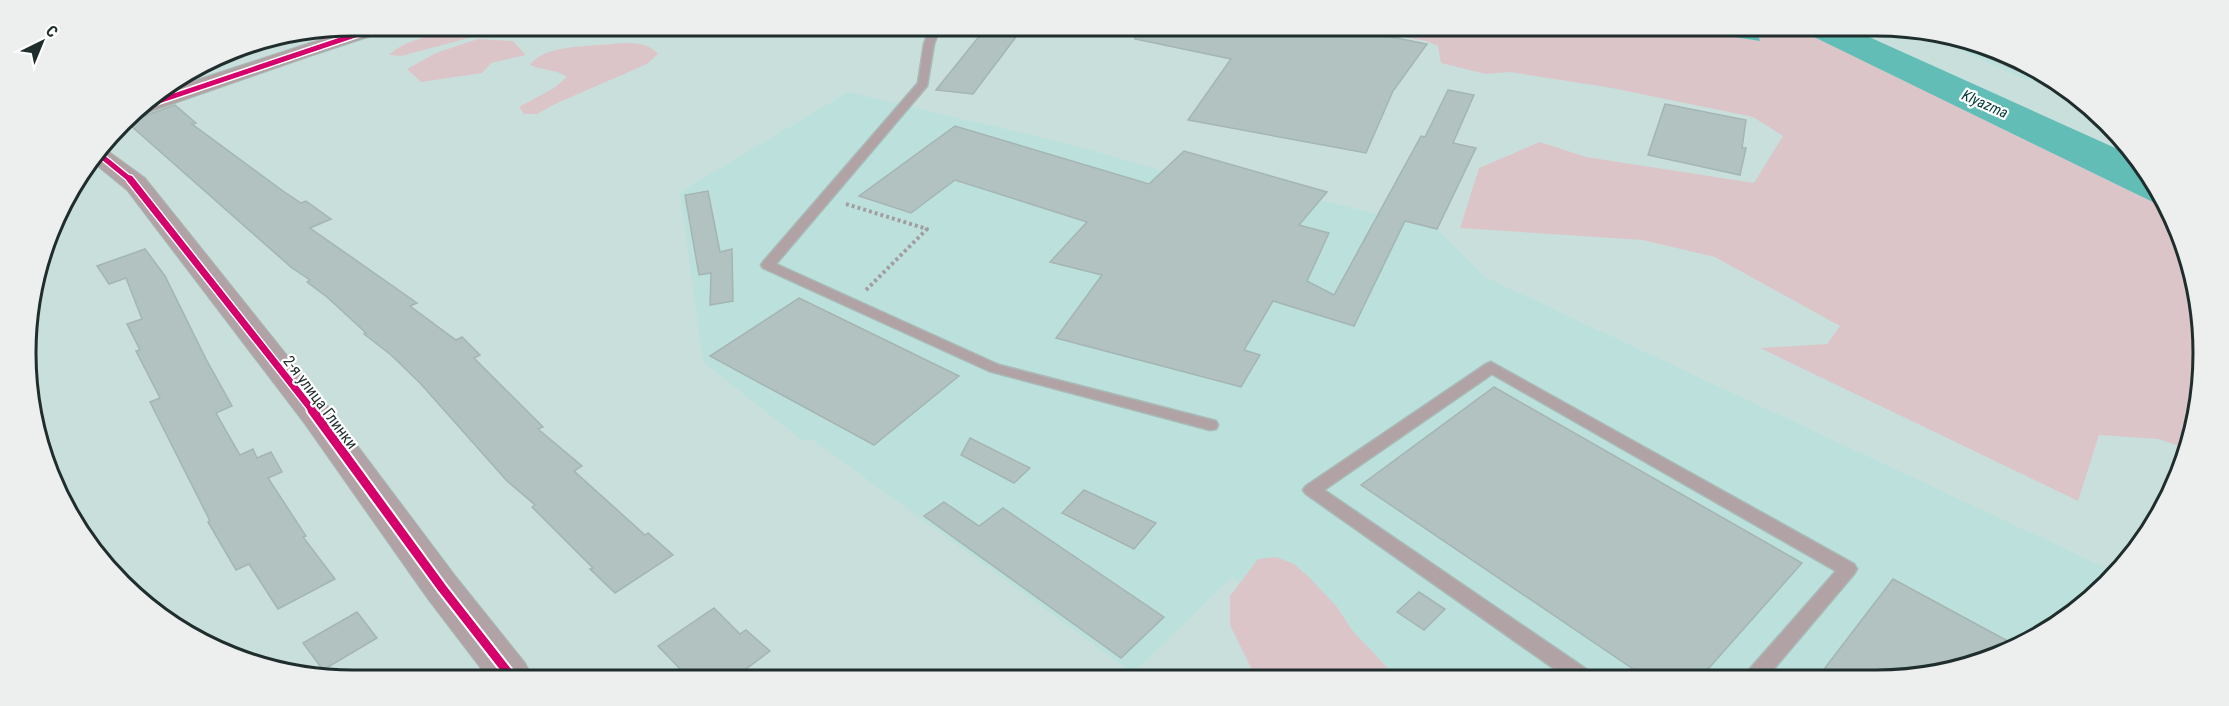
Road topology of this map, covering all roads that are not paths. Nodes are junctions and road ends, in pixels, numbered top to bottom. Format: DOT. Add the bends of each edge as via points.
graph roads {
  1 [pos="349,36"];
  2 [pos="932,36"];
  3 [pos="164,99"];
  4 [pos="104,158"];
  5 [pos="1210,424"];
  6 [pos="506,670"];
  7 [pos="1572,670"];
  8 [pos="1761,670"];
  1 -- 3 [label="street"];
  2 -- 5 [label="lane" via="923,84 768,266 994,368"];
  4 -- 6 [label="street, 2-я улица Глинки" via="136,184 317,416"];
  7 -- 8 [label="lane" via="1312,490 1491,367 1848,569"];
}
